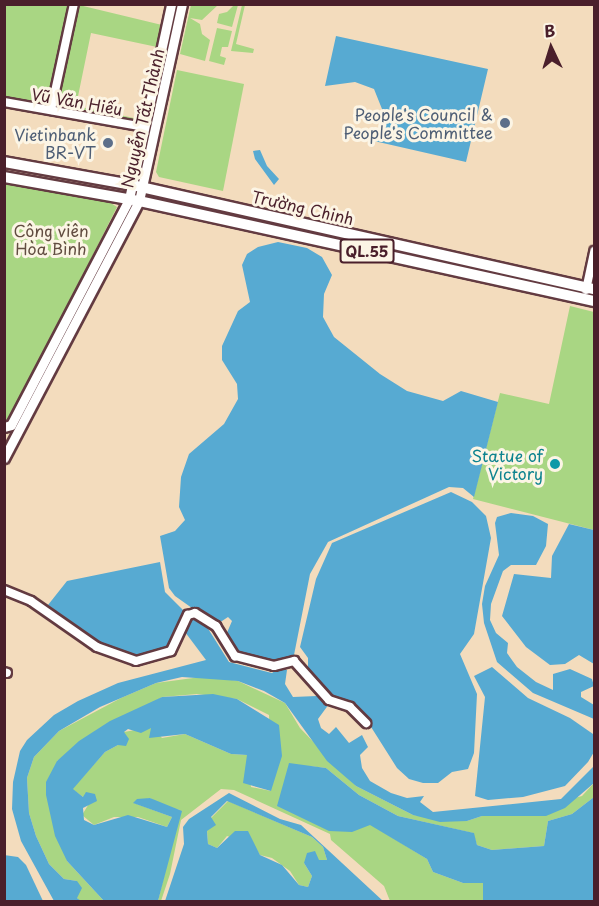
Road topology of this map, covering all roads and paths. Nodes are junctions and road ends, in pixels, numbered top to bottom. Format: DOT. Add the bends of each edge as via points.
graph roads {
  1 [pos="74,4"];
  2 [pos="171,4"];
  3 [pos="182,4"];
  4 [pos="159,59"];
  5 [pos="170,61"];
  6 [pos="4,102"];
  7 [pos="51,110"];
  8 [pos="144,128"];
  9 [pos="4,162"];
  10 [pos="4,177"];
  11 [pos="137,186"];
  12 [pos="134,200"];
  13 [pos="296,221"];
  14 [pos="293,234"];
  15 [pos="594,251"];
  16 [pos="591,288"];
  17 [pos="589,300"];
  18 [pos="12,427"];
  19 [pos="4,458"];
  20 [pos="4,590"];
  21 [pos="366,723"];
  1 -- 7 [label="street"];
  2 -- 4 [label="main road, Nguyễn Tất Thành"];
  3 -- 5 [label="main road, Nguyễn Tất Thành"];
  4 -- 5 [label="main road"];
  4 -- 8 [label="main road, Nguyễn Tất Thành"];
  5 -- 11 [label="main road, Nguyễn Tất Thành"];
  6 -- 7 [label="street, Vũ Văn Hiếu"];
  7 -- 8 [label="street, Vũ Văn Hiếu"];
  8 -- 11 [label="main road, Nguyễn Tất Thành"];
  9 -- 11 [label="highway, Trường Chinh / QL.55"];
  10 -- 12 [label="highway, Trường Chinh / QL.55"];
  11 -- 12 [label="main road, Nguyễn Tất Thành"];
  11 -- 13 [label="highway, Trường Chinh / QL.55"];
  12 -- 14 [label="highway, Trường Chinh / QL.55"];
  12 -- 18 [label="main road, Nguyễn Tất Thành"];
  13 -- 14 [label="highway"];
  13 -- 16 [label="highway, Trường Chinh / QL.55"];
  14 -- 17 [label="highway, Trường Chinh / QL.55"];
  15 -- 16 [label="street"];
  16 -- 17 [label="street"];
  18 -- 19 [label="main road, Nguyễn Tất Thành"];
  20 -- 21 [label="street" via="31,601 97,648 136,661 171,651 188,615 195,613 220,630 235,656 274,666 294,661 329,700 350,707"];
}
